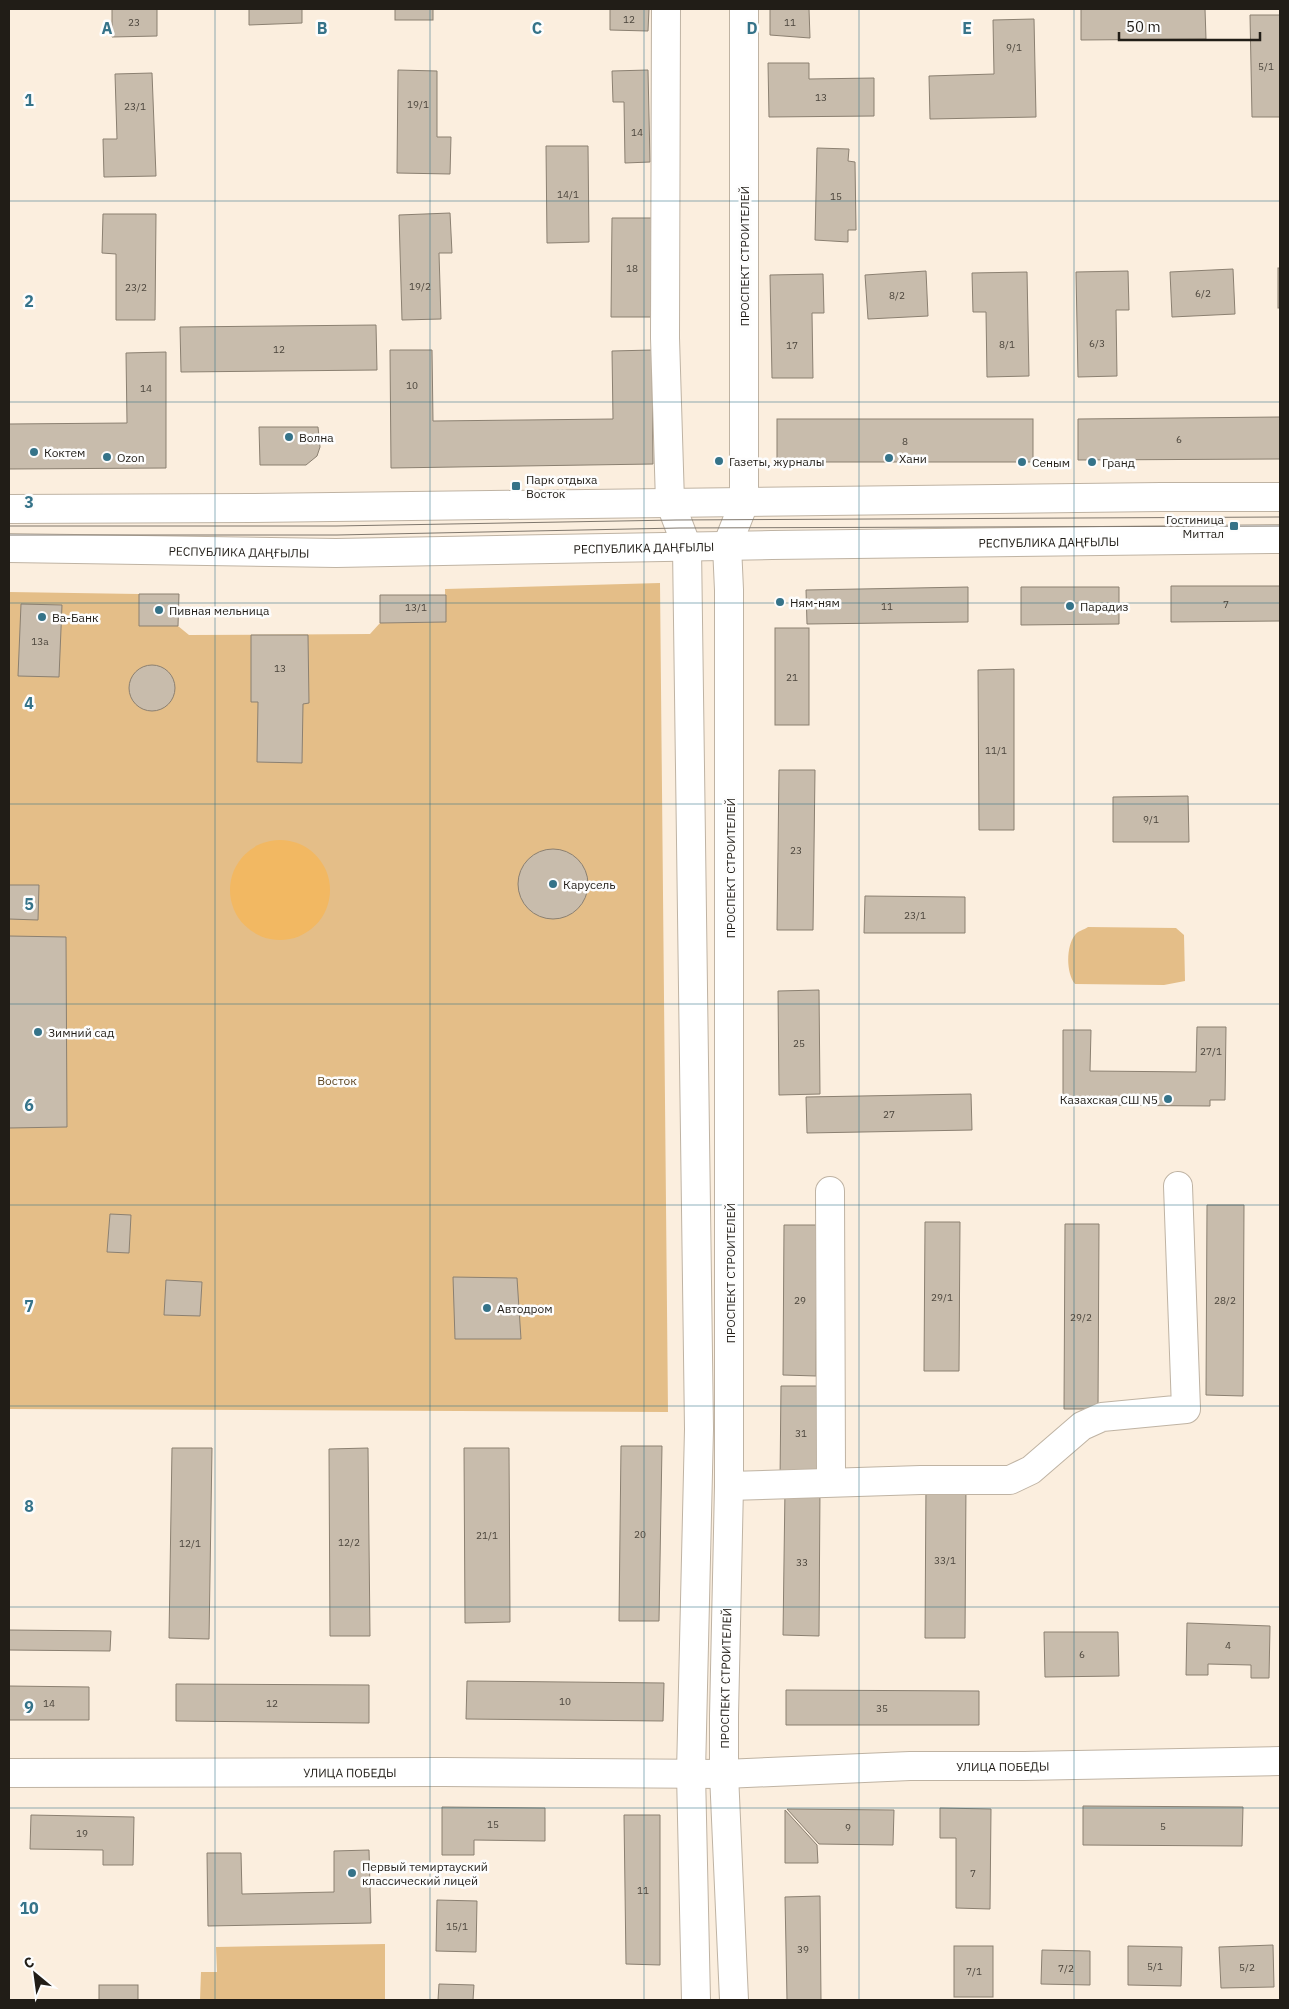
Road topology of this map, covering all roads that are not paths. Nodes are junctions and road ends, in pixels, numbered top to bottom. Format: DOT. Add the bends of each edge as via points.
graph roads {
  1 [pos="666,9"];
  2 [pos="744,9"];
  3 [pos="1280,497"];
  4 [pos="670,502"];
  5 [pos="744,503"];
  6 [pos="9,509"];
  7 [pos="1280,539"];
  8 [pos="728,546"];
  9 [pos="687,547"];
  10 [pos="9,548"];
  11 [pos="1178,1186"];
  12 [pos="830,1191"];
  13 [pos="830,1469"];
  14 [pos="729,1486"];
  15 [pos="1280,1761"];
  16 [pos="9,1772"];
  17 [pos="691,1773"];
  18 [pos="724,1774"];
  19 [pos="696,2000"];
  20 [pos="734,2000"];
  1 -- 4 [label="street" via="665,338"];
  2 -- 5 [label="street, ПРОСПЕКТ СТРОИТЕЛЕЙ"];
  3 -- 5 [label="street"];
  4 -- 5 [label="street"];
  4 -- 6 [label="street"];
  4 -- 9 [label="street"];
  5 -- 8 [label="street"];
  7 -- 8 [label="street, РЕСПУБЛИКА ДАҢҒЫЛЫ"];
  8 -- 9 [label="street, РЕСПУБЛИКА ДАҢҒЫЛЫ"];
  8 -- 14 [label="street, ПРОСПЕКТ СТРОИТЕЛЕЙ"];
  9 -- 10 [label="street, РЕСПУБЛИКА ДАҢҒЫЛЫ" via="336,553"];
  9 -- 17 [label="street" via="699,1429"];
  11 -- 14 [label="street" via="1186,1409 1102,1417 1082,1426 1031,1470 1010,1480"];
  12 -- 13 [label="street"];
  14 -- 18 [label="street, ПРОСПЕКТ СТРОИТЕЛЕЙ"];
  15 -- 18 [label="street, УЛИЦА ПОБЕДЫ" via="910,1766"];
  16 -- 17 [label="street, УЛИЦА ПОБЕДЫ"];
  17 -- 18 [label="street, УЛИЦА ПОБЕДЫ"];
  17 -- 19 [label="street"];
  18 -- 20 [label="street, ПРОСПЕКТ СТРОИТЕЛЕЙ"];
}
